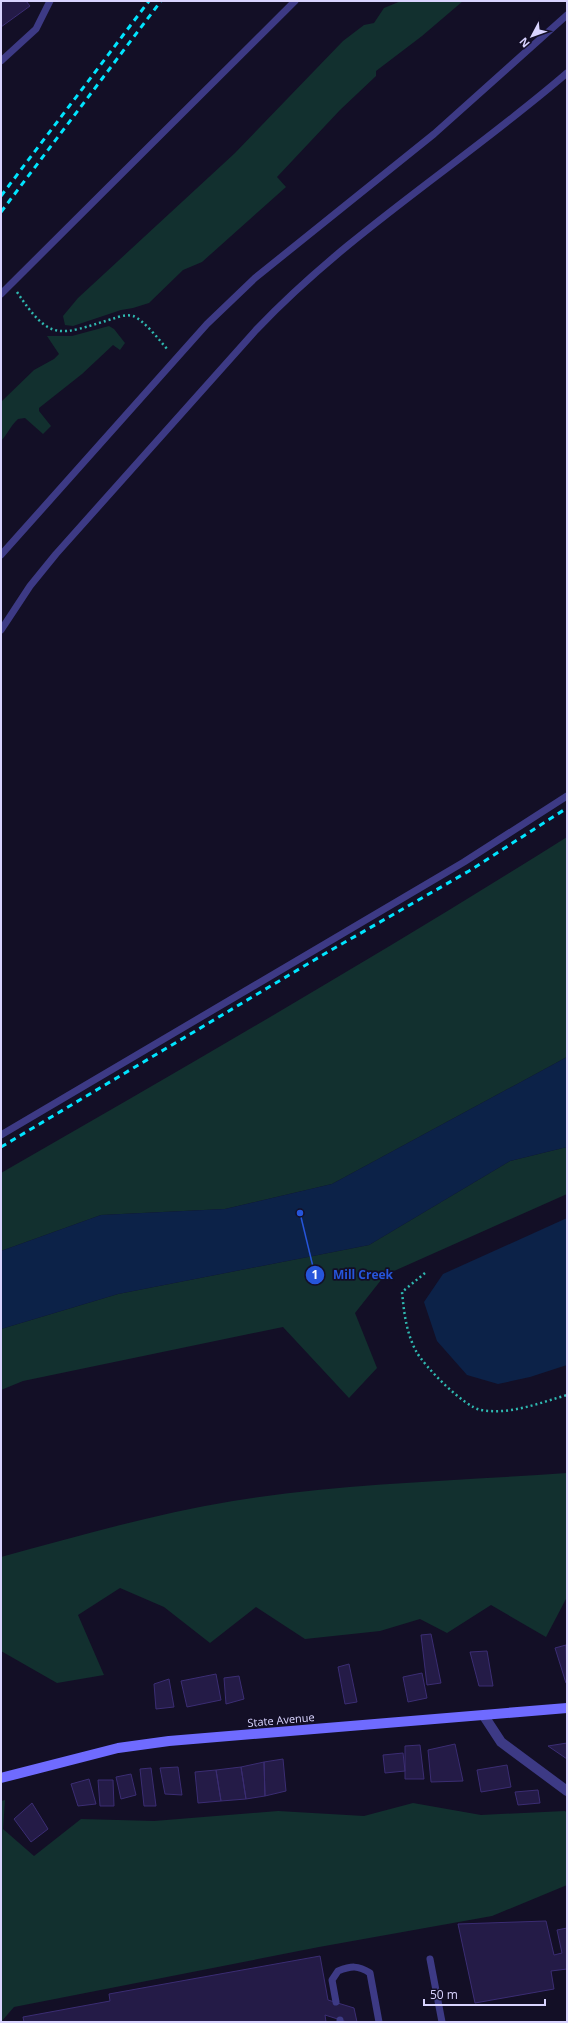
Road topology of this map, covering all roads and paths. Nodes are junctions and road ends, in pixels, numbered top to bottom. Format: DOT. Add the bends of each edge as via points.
graph roads {
  1 [pos="50,1"];
  2 [pos="295,1"];
  3 [pos="567,15"];
  4 [pos="1,61"];
  5 [pos="567,73"];
  6 [pos="11,284"];
  7 [pos="1,294"];
  8 [pos="176,358"];
  9 [pos="1,555"];
  10 [pos="1,630"];
  11 [pos="567,796"];
  12 [pos="1,1135"];
  13 [pos="424,1273"];
  14 [pos="567,1395"];
  15 [pos="567,1708"];
  16 [pos="484,1716"];
  17 [pos="1,1778"];
  18 [pos="567,1791"];
  19 [pos="430,1959"];
  20 [pos="336,2002"];
  21 [pos="379,2022"];
  22 [pos="442,2022"];
  1 -- 4 [label="lane" via="36,29"];
  2 -- 6 [label="lane"];
  3 -- 8 [label="lane" via="439,129 240,292"];
  5 -- 10 [label="lane" via="511,120 355,240 283,301 48,564 22,597"];
  6 -- 7 [label="lane"];
  6 -- 8 [label="path" via="37,319 52,329 69,332 117,317 132,316"];
  8 -- 9 [label="lane"];
  11 -- 12 [label="lane" via="464,862"];
  13 -- 14 [label="path" via="402,1292 405,1322 416,1351 452,1393 479,1410 512,1411"];
  15 -- 16 [label="main road, State Avenue"];
  16 -- 17 [label="main road, State Avenue" via="169,1741 118,1748"];
  16 -- 18 [label="street" via="500,1742"];
  19 -- 22 [label="lane"];
  20 -- 21 [label="lane" via="332,1980 338,1970 350,1966 361,1967 370,1973"];
}
